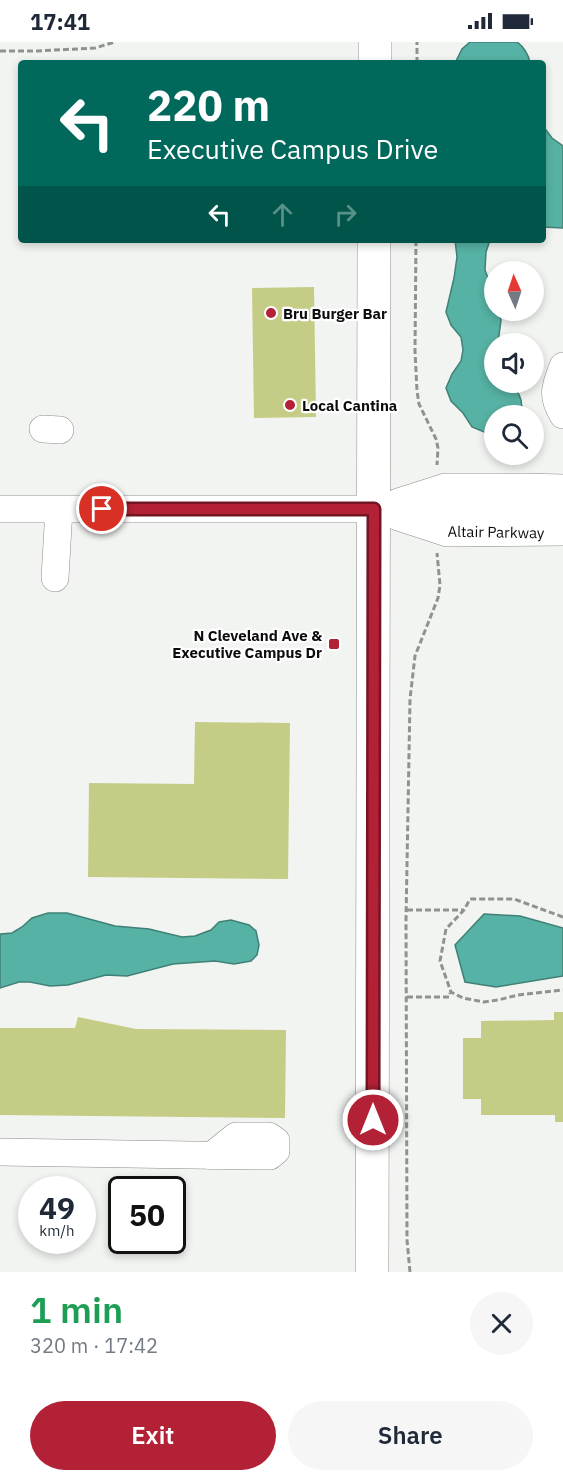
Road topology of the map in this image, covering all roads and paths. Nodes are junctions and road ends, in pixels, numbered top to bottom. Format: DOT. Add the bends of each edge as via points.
graph roads {
  1 [pos="115,42"];
  2 [pos="375,42"];
  3 [pos="417,42"];
  4 [pos="0,51"];
  5 [pos="375,60"];
  6 [pos="417,60"];
  7 [pos="374,243"];
  8 [pos="416,243"];
  9 [pos="563,366"];
  10 [pos="563,415"];
  11 [pos="437,468"];
  12 [pos="563,488"];
  13 [pos="563,506"];
  14 [pos="0,509"];
  15 [pos="59,509"];
  16 [pos="374,509"];
  17 [pos="563,532"];
  18 [pos="438,564"];
  19 [pos="55,578"];
  20 [pos="407,910"];
  21 [pos="464,910"];
  22 [pos="563,917"];
  23 [pos="563,990"];
  24 [pos="451,992"];
  25 [pos="407,997"];
  26 [pos="0,1152"];
  27 [pos="211,1156"];
  28 [pos="372,1272"];
  29 [pos="410,1272"];
  1 -- 4 [label="path" via="95,48"];
  2 -- 5 [label="main road"];
  3 -- 6 [label="path"];
  7 -- 16 [label="main road"];
  8 -- 11 [label="path" via="417,391 436,439"];
  9 -- 10 [label="street" via="555,387 557,405"];
  12 -- 16 [label="street" via="445,488"];
  13 -- 16 [label="street" via="525,510"];
  14 -- 15 [label="street"];
  15 -- 16 [label="street"];
  15 -- 19 [label="street"];
  16 -- 17 [label="street, Altair Parkway" via="447,533"];
  16 -- 28 [label="main road"];
  18 -- 20 [label="path" via="438,598 415,656 410,699"];
  20 -- 21 [label="path"];
  20 -- 25 [label="path"];
  21 -- 22 [label="path" via="470,899 514,899"];
  21 -- 24 [label="path" via="446,929 440,961"];
  23 -- 24 [label="path" via="484,1002"];
  24 -- 25 [label="path" via="449,997"];
  25 -- 29 [label="path"];
  26 -- 27 [label="street"];
}
